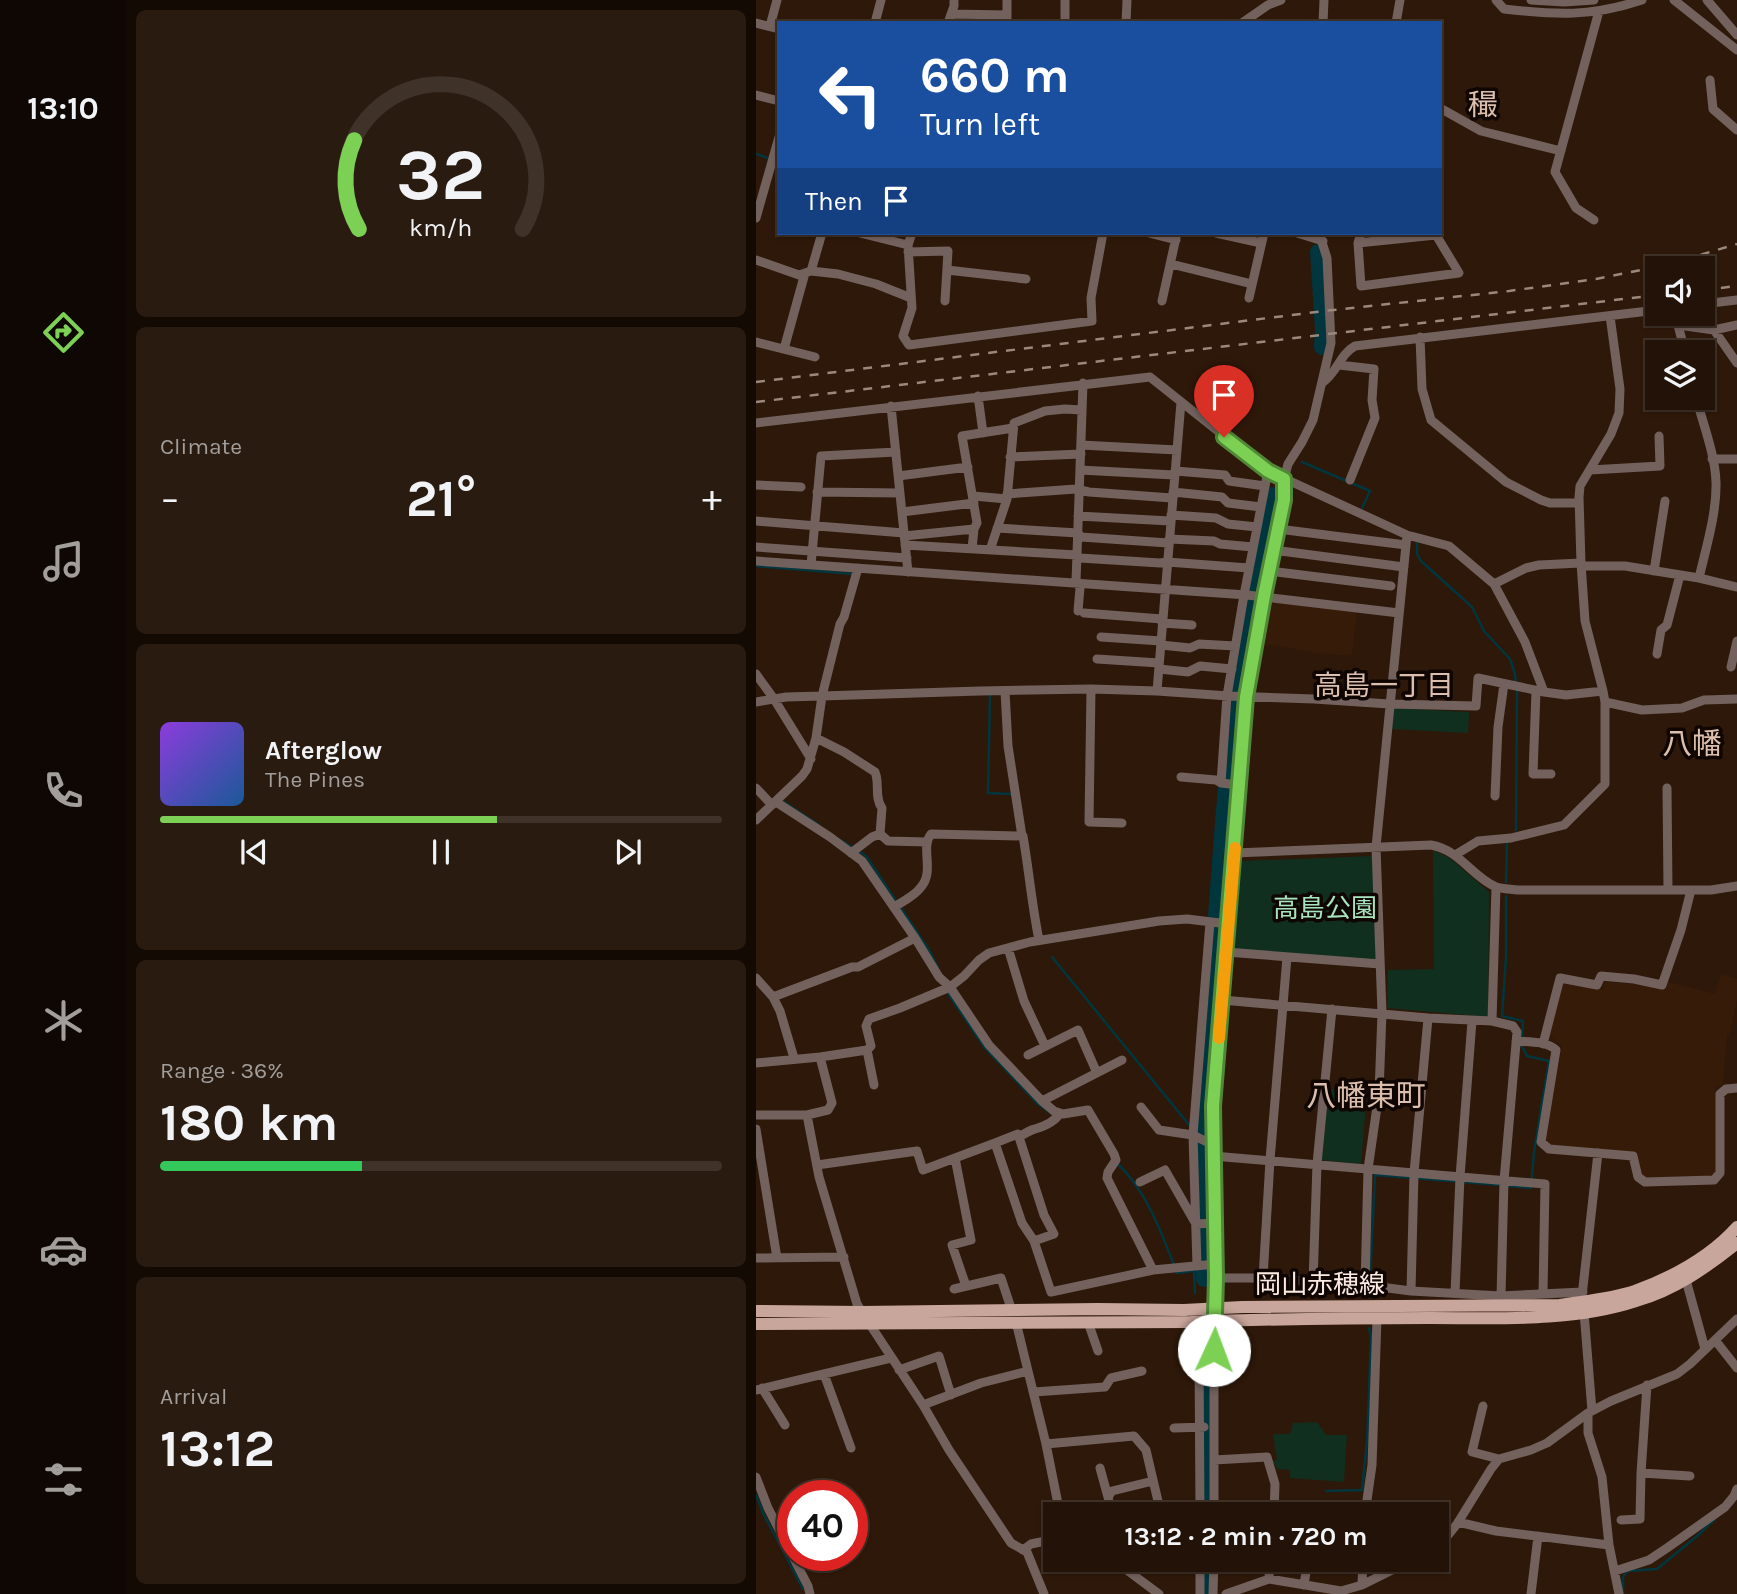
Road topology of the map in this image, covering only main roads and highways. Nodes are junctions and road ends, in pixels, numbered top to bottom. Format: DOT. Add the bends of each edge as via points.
graph roads {
  1 [pos="1737,1227"];
  2 [pos="1737,1244"];
  3 [pos="1583,1302"];
  4 [pos="756,1311"];
  5 [pos="1215,1314"];
  6 [pos="1014,1316"];
  7 [pos="866,1318"];
  8 [pos="756,1324"];
  1 -- 3 [label="main road, 岡山赤穂線" via="1676,1274 1634,1291"];
  2 -- 3 [label="main road, 岡山赤穂線" via="1686,1280 1637,1301"];
  3 -- 5 [label="main road, 岡山赤穂線" via="1377,1313"];
  4 -- 7 [label="main road, 岡山赤穂線"];
  5 -- 6 [label="main road, 岡山赤穂線" via="1088,1322"];
  5 -- 6 [label="main road, 岡山赤穂線" via="1098,1309"];
  6 -- 7 [label="main road, 岡山赤穂線"];
  7 -- 8 [label="main road, 岡山赤穂線"];
}
